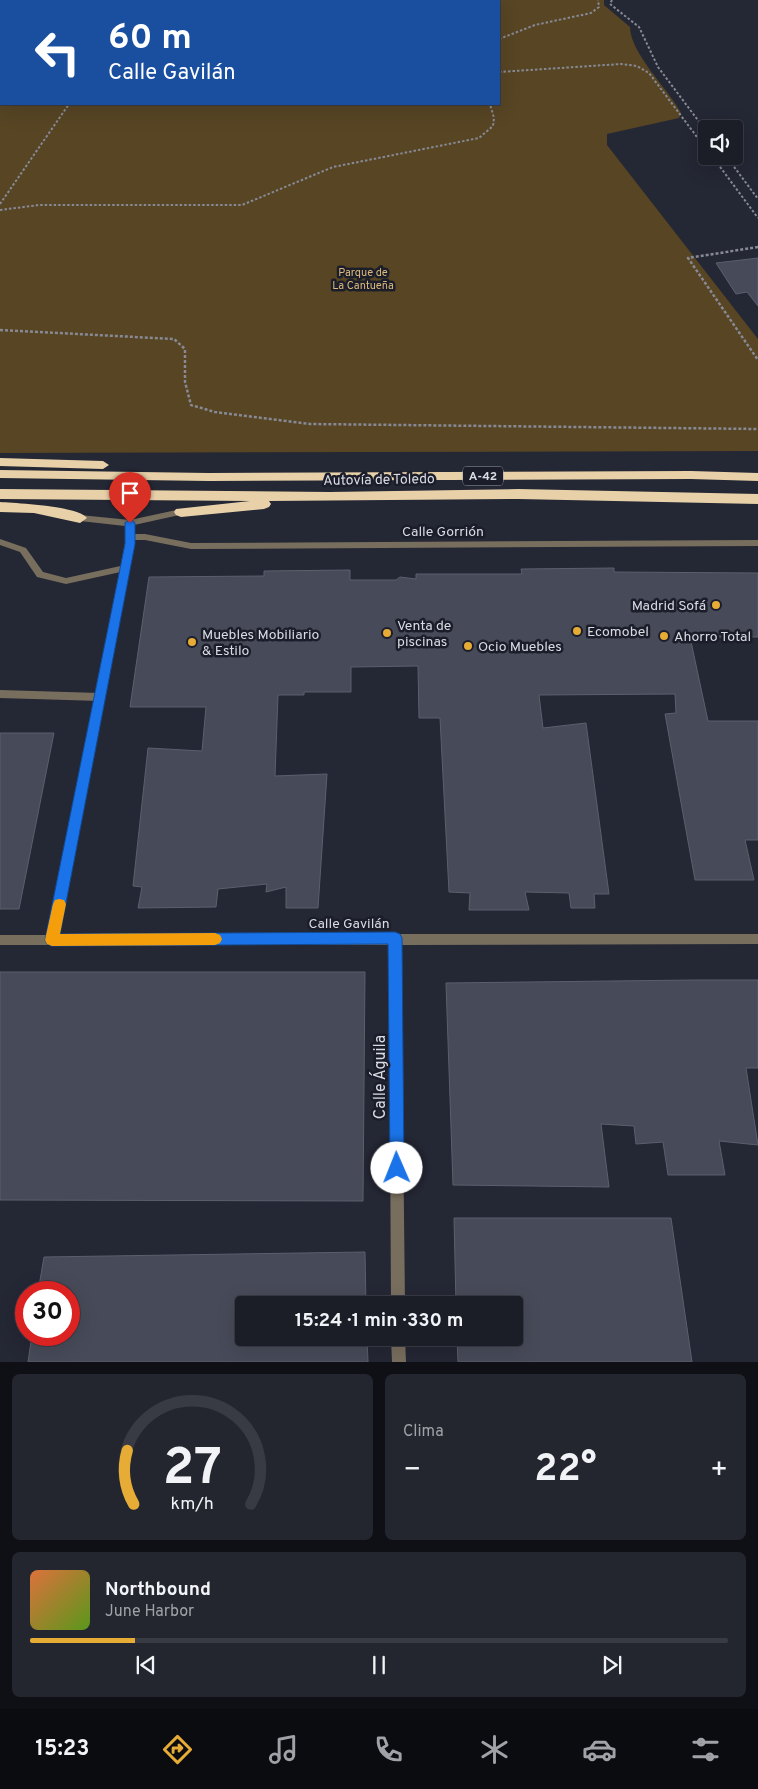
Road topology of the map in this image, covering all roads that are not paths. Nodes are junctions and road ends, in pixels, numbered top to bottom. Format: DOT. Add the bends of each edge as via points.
graph roads {
  1 [pos="0,462"];
  2 [pos="0,474"];
  3 [pos="179,476"];
  4 [pos="758,476"];
  5 [pos="0,494"];
  6 [pos="330,496"];
  7 [pos="758,499"];
  8 [pos="0,507"];
  9 [pos="181,512"];
  10 [pos="80,518"];
  11 [pos="130,523"];
  12 [pos="130,537"];
  13 [pos="0,542"];
  14 [pos="758,543"];
  15 [pos="125,568"];
  16 [pos="0,694"];
  17 [pos="100,697"];
  18 [pos="395,938"];
  19 [pos="758,939"];
  20 [pos="0,940"];
  21 [pos="52,940"];
  22 [pos="398,1296"];
  23 [pos="398,1346"];
  24 [pos="398,1362"];
  1 -- 3 [label="highway" via="126,466"];
  2 -- 3 [label="highway, Autovía de Toledo / A-42"];
  3 -- 4 [label="highway, Autovía de Toledo / A-42"];
  5 -- 6 [label="highway, Autovía de Toledo / A-42"];
  6 -- 7 [label="highway, Autovía de Toledo / A-42" via="518,494"];
  6 -- 9 [label="highway"];
  8 -- 10 [label="highway" via="34,508"];
  9 -- 11 [label="street"];
  10 -- 11 [label="street"];
  11 -- 12 [label="street"];
  12 -- 14 [label="street, Calle Gorrión" via="191,546"];
  12 -- 15 [label="street"];
  13 -- 15 [label="street" via="23,550 40,575 66,581"];
  15 -- 17 [label="street"];
  16 -- 17 [label="street"];
  17 -- 21 [label="street"];
  18 -- 19 [label="street, Calle Gavilán"];
  18 -- 21 [label="street, Calle Gavilán"];
  18 -- 22 [label="street, Calle Águila"];
  20 -- 21 [label="street, Calle Gavilán"];
  23 -- 24 [label="street"];
}
